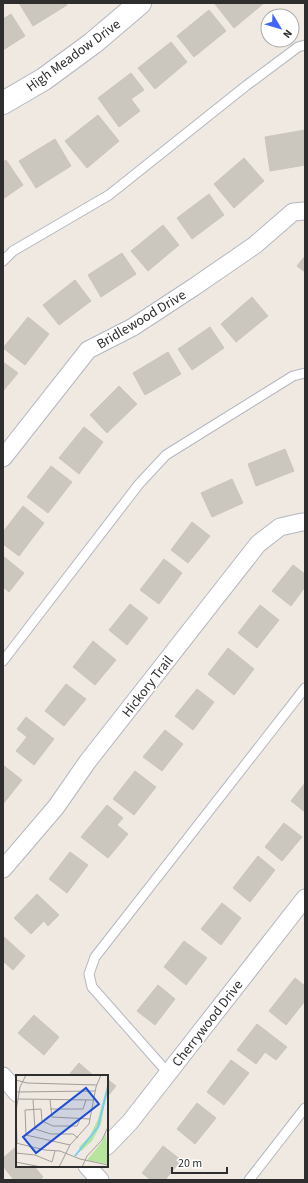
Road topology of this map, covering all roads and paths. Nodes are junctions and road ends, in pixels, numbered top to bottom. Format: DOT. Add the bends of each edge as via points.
graph roads {
  1 [pos="140,3"];
  2 [pos="305,45"];
  3 [pos="3,103"];
  4 [pos="305,212"];
  5 [pos="3,261"];
  6 [pos="305,373"];
  7 [pos="3,458"];
  8 [pos="305,522"];
  9 [pos="3,661"];
  10 [pos="305,688"];
  11 [pos="5,861"];
  12 [pos="305,898"];
  13 [pos="168,1073"];
  14 [pos="3,1076"];
  15 [pos="16,1092"];
  16 [pos="305,1108"];
  17 [pos="108,1145"];
  18 [pos="88,1167"];
  19 [pos="100,1180"];
  20 [pos="249,1180"];
  1 -- 3 [label="street, High Meadow Drive" via="93,43 44,79"];
  2 -- 5 [label="lane" via="298,47 247,84 109,195 13,251"];
  4 -- 7 [label="street, Bridlewood Drive" via="293,212 255,245 194,287 133,327 88,350"];
  6 -- 9 [label="lane" via="293,376 166,455 139,484"];
  8 -- 11 [label="street, Hickory Trail" via="280,527 258,544 88,761 56,807"];
  10 -- 13 [label="lane" via="95,957 89,974 92,987"];
  12 -- 13 [label="street, Cherrywood Drive"];
  13 -- 17 [label="street, Cherrywood Drive" via="130,1122"];
  14 -- 15 [label="street"];
  16 -- 20 [label="lane"];
  18 -- 19 [label="street"];
}
